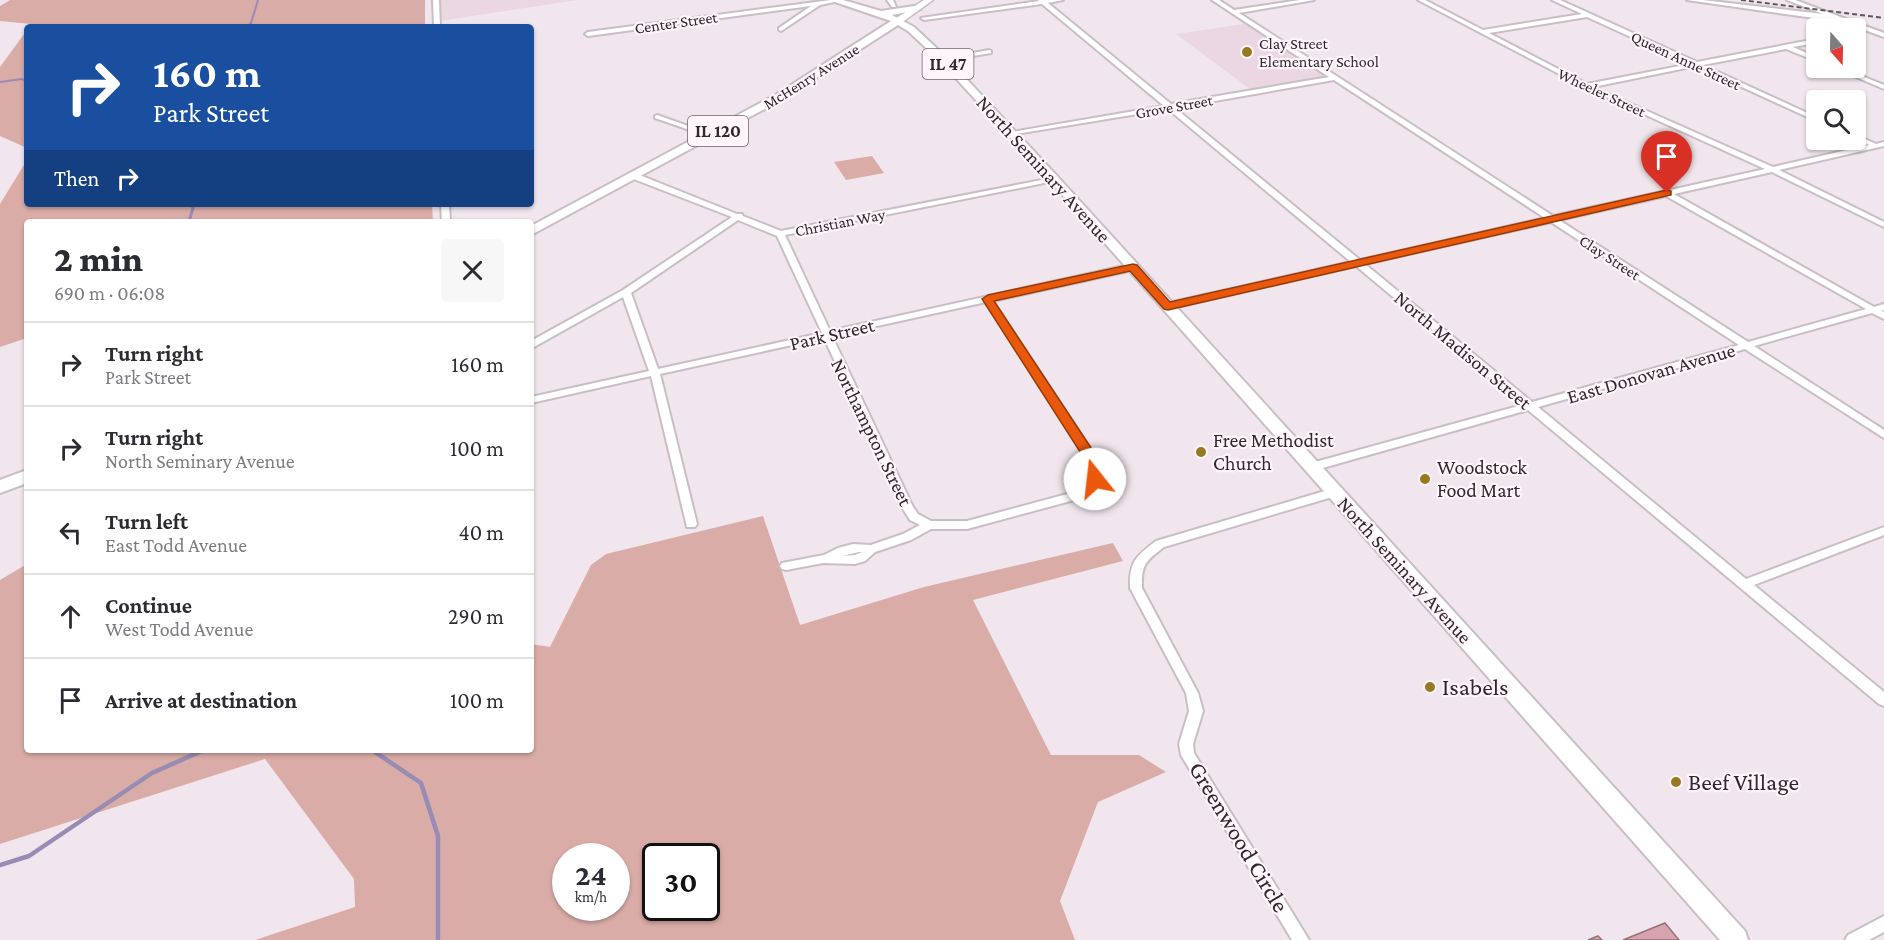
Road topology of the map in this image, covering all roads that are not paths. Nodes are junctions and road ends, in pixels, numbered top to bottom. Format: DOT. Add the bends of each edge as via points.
graph roads {
  1 [pos="436,0"];
  2 [pos="834,0"];
  3 [pos="890,0"];
  4 [pos="929,0"];
  5 [pos="1060,0"];
  6 [pos="1215,0"];
  7 [pos="1311,0"];
  8 [pos="1421,0"];
  9 [pos="1555,0"];
  10 [pos="1690,0"];
  11 [pos="1790,0"];
  12 [pos="1043,1"];
  13 [pos="818,4"];
  14 [pos="894,6"];
  15 [pos="918,7"];
  16 [pos="1233,12"];
  17 [pos="880,13"];
  18 [pos="1588,15"];
  19 [pos="1832,16"];
  20 [pos="924,18"];
  21 [pos="898,21"];
  22 [pos="437,24"];
  23 [pos="781,29"];
  24 [pos="1870,30"];
  25 [pos="913,31"];
  26 [pos="1866,31"];
  27 [pos="1483,32"];
  28 [pos="588,34"];
  29 [pos="876,35"];
  30 [pos="1884,35"];
  31 [pos="1806,43"];
  32 [pos="1787,47"];
  33 [pos="989,52"];
  34 [pos="1806,55"];
  35 [pos="943,59"];
  36 [pos="1696,64"];
  37 [pos="1335,78"];
  38 [pos="1862,78"];
  39 [pos="1586,86"];
  40 [pos="1884,87"];
  41 [pos="1171,107"];
  42 [pos="1806,114"];
  43 [pos="657,117"];
  44 [pos="1012,134"];
  45 [pos="709,135"];
  46 [pos="1866,142"];
  47 [pos="1884,144"];
  48 [pos="1875,146"];
  49 [pos="1884,150"];
  50 [pos="1772,169"];
  51 [pos="634,176"];
  52 [pos="1053,179"];
  53 [pos="1667,193"];
  54 [pos="739,216"];
  55 [pos="1552,219"];
  56 [pos="1884,225"];
  57 [pos="534,229"];
  58 [pos="780,234"];
  59 [pos="1358,264"];
  60 [pos="1133,267"];
  61 [pos="626,292"];
  62 [pos="988,299"];
  63 [pos="1168,306"];
  64 [pos="1884,308"];
  65 [pos="1874,310"];
  66 [pos="1884,316"];
  67 [pos="826,335"];
  68 [pos="534,343"];
  69 [pos="1747,346"];
  70 [pos="655,373"];
  71 [pos="534,399"];
  72 [pos="1531,406"];
  73 [pos="1884,435"];
  74 [pos="1312,467"];
  75 [pos="24,477"];
  76 [pos="0,487"];
  77 [pos="1335,492"];
  78 [pos="692,524"];
  79 [pos="929,525"];
  80 [pos="1884,531"];
  81 [pos="786,566"];
  82 [pos="1745,584"];
  83 [pos="1884,700"];
  84 [pos="1884,924"];
  85 [pos="1301,940"];
  86 [pos="1736,940"];
  87 [pos="1853,940"];
  1 -- 22 [label="street"];
  2 -- 13 [label="street, Center Street"];
  2 -- 17 [label="main road, IL 47"];
  3 -- 14 [label="street"];
  4 -- 15 [label="main road, McHenry Avenue / IL 120"];
  5 -- 12 [label="street"];
  6 -- 16 [label="street, Clay Street"];
  7 -- 16 [label="street"];
  8 -- 27 [label="street, Wheeler Street"];
  9 -- 18 [label="street, Queen Anne Street"];
  10 -- 19 [label="street"];
  11 -- 19 [label="street"];
  12 -- 20 [label="street"];
  12 -- 41 [label="street, North Madison Street"];
  13 -- 23 [label="street"];
  13 -- 28 [label="street, Center Street"];
  15 -- 17 [label="main road"];
  15 -- 21 [label="main road, McHenry Avenue / IL 120"];
  16 -- 37 [label="street, Clay Street"];
  17 -- 21 [label="main road, IL 47"];
  18 -- 27 [label="street"];
  18 -- 36 [label="street, Queen Anne Street"];
  19 -- 24 [label="street"];
  21 -- 25 [label="main road, North Seminary Avenue / IL 47"];
  21 -- 29 [label="main road, McHenry Avenue / IL 120"];
  24 -- 26 [label="street"];
  24 -- 30 [label="street"];
  25 -- 29 [label="main road"];
  25 -- 35 [label="main road, North Seminary Avenue / IL 47"];
  27 -- 39 [label="street, Wheeler Street"];
  29 -- 45 [label="main road, McHenry Avenue / IL 120" via="781,96"];
  31 -- 32 [label="street"];
  32 -- 34 [label="street"];
  32 -- 36 [label="street"];
  33 -- 35 [label="street"];
  35 -- 44 [label="main road, North Seminary Avenue / IL 47"];
  36 -- 39 [label="street"];
  36 -- 42 [label="street, Queen Anne Street"];
  37 -- 41 [label="street, Grove Street"];
  37 -- 55 [label="street, Clay Street"];
  38 -- 40 [label="street"];
  39 -- 50 [label="street, Wheeler Street"];
  41 -- 44 [label="street, Grove Street"];
  41 -- 59 [label="street, North Madison Street"];
  43 -- 45 [label="street"];
  44 -- 52 [label="main road, North Seminary Avenue / IL 47"];
  45 -- 51 [label="main road, McHenry Avenue / IL 120"];
  46 -- 48 [label="street"];
  47 -- 48 [label="street"];
  48 -- 49 [label="street"];
  48 -- 50 [label="street"];
  50 -- 53 [label="street"];
  50 -- 56 [label="street, Wheeler Street"];
  51 -- 54 [label="street, Christian Way"];
  51 -- 57 [label="main road, McHenry Avenue / IL 120"];
  52 -- 58 [label="street, Christian Way"];
  52 -- 60 [label="main road, North Seminary Avenue / IL 47"];
  53 -- 55 [label="street"];
  53 -- 65 [label="street"];
  54 -- 58 [label="street, Christian Way"];
  54 -- 61 [label="street"];
  55 -- 59 [label="street"];
  55 -- 69 [label="street, Clay Street"];
  58 -- 67 [label="street, Northampton Street"];
  59 -- 63 [label="street"];
  59 -- 72 [label="street, North Madison Street"];
  60 -- 62 [label="street, Park Street"];
  60 -- 63 [label="main road, North Seminary Avenue / IL 47"];
  61 -- 68 [label="street"];
  61 -- 70 [label="street"];
  62 -- 67 [label="street, Park Street"];
  62 -- 79 [label="street" via="1093,460 1093,483 1074,496 967,525"];
  63 -- 74 [label="main road, North Seminary Avenue / IL 47"];
  64 -- 65 [label="street, East Donovan Avenue"];
  65 -- 66 [label="street"];
  65 -- 69 [label="street, East Donovan Avenue"];
  67 -- 70 [label="street, Park Street"];
  67 -- 79 [label="street, Northampton Street" via="908,508 914,517"];
  69 -- 72 [label="street, East Donovan Avenue"];
  69 -- 73 [label="street, Clay Street"];
  70 -- 71 [label="street, Park Street"];
  70 -- 78 [label="street"];
  72 -- 74 [label="street, East Donovan Avenue"];
  72 -- 82 [label="street, North Madison Street"];
  74 -- 77 [label="main road, North Seminary Avenue / IL 47"];
  75 -- 76 [label="main road"];
  77 -- 85 [label="street, Greenwood Circle" via="1160,544 1135,569 1136,588 1192,693 1196,711 1186,744 1188,755"];
  77 -- 86 [label="main road, North Seminary Avenue / IL 47"];
  79 -- 81 [label="street" via="871,549 849,548 826,559"];
  80 -- 82 [label="street"];
  82 -- 83 [label="street, North Madison Street"];
  84 -- 87 [label="street"];
}
